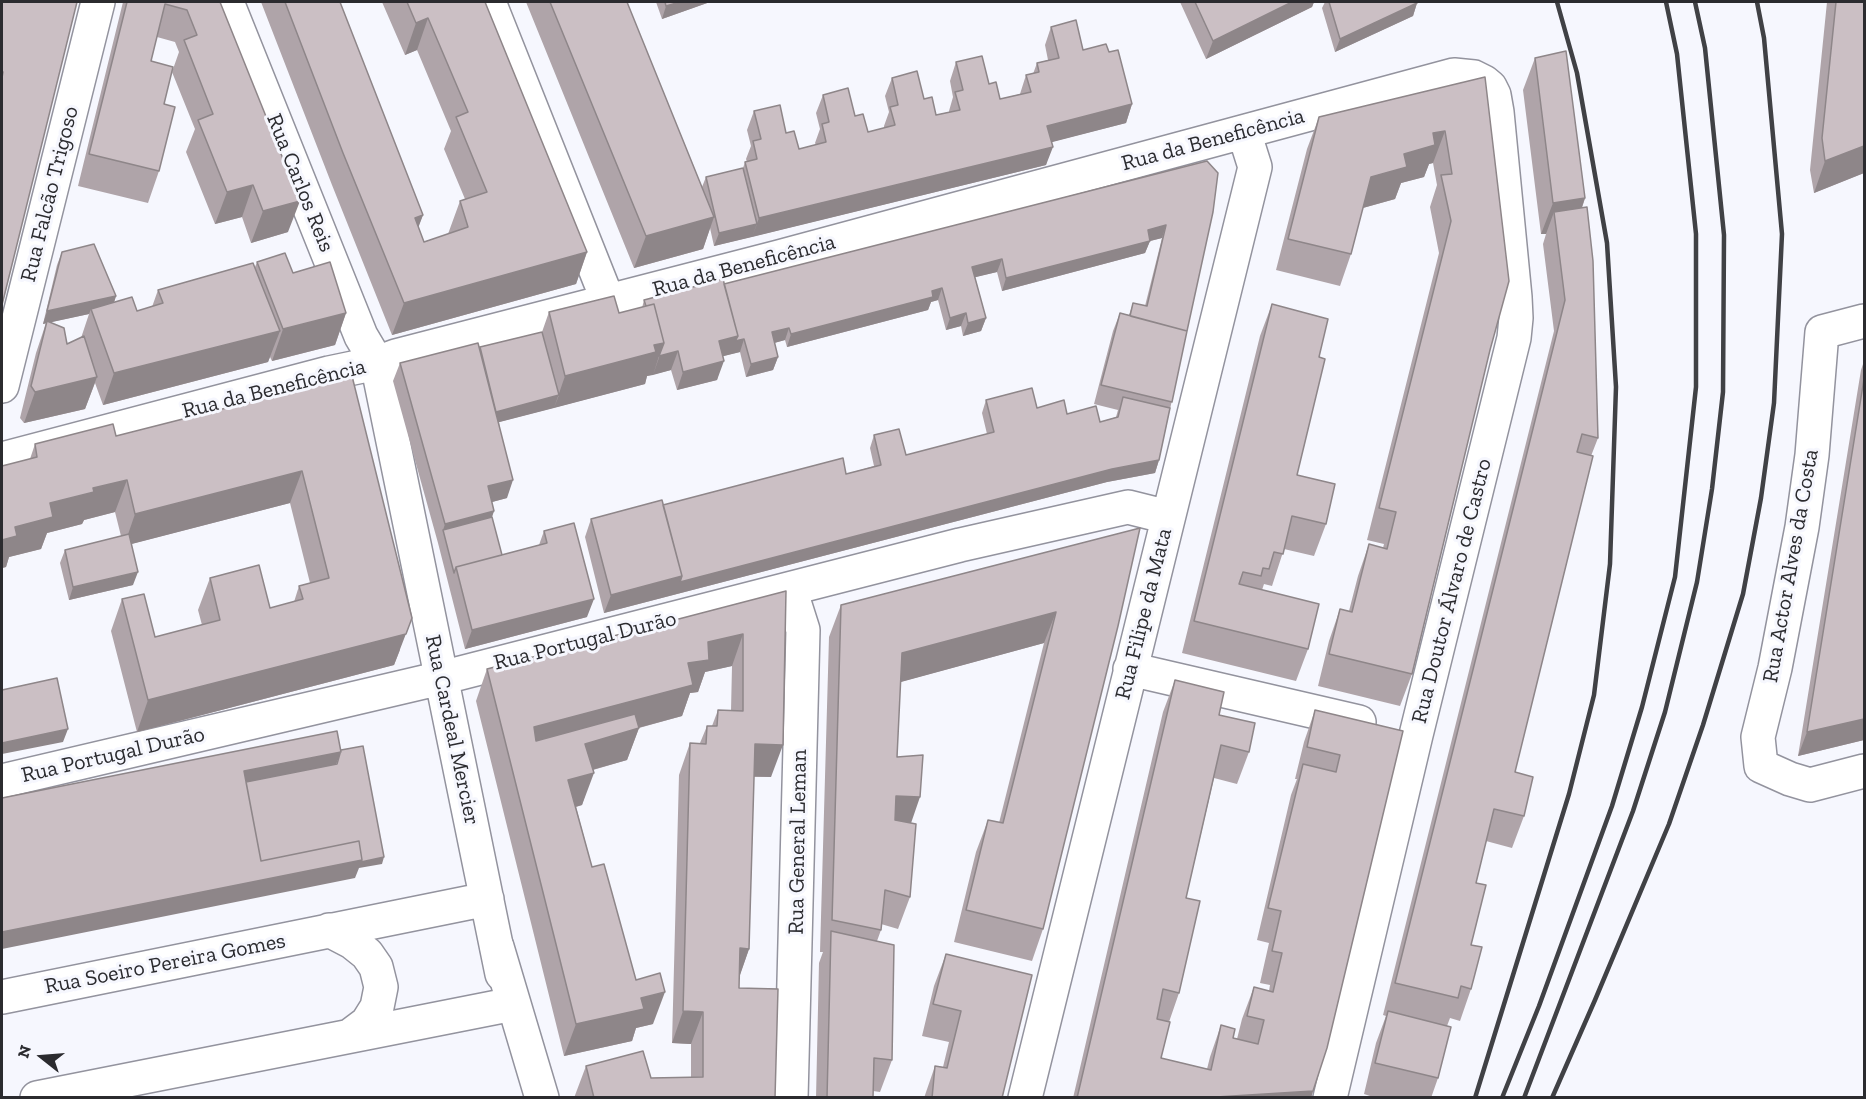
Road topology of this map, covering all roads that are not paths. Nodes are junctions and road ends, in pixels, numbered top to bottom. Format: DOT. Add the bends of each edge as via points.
graph roads {
  1 [pos="98,2"];
  2 [pos="227,2"];
  3 [pos="489,2"];
  4 [pos="1484,82"];
  5 [pos="1244,132"];
  6 [pos="608,301"];
  7 [pos="1864,321"];
  8 [pos="376,363"];
  9 [pos="2,386"];
  10 [pos="2,459"];
  11 [pos="1168,517"];
  12 [pos="790,589"];
  13 [pos="1130,669"];
  14 [pos="441,678"];
  15 [pos="1416,735"];
  16 [pos="1864,771"];
  17 [pos="2,782"];
  18 [pos="487,899"];
  19 [pos="329,930"];
  20 [pos="497,946"];
  21 [pos="2,997"];
  22 [pos="508,1005"];
  23 [pos="351,1035"];
  24 [pos="91,1092"];
  25 [pos="37,1098"];
  26 [pos="528,1098"];
  27 [pos="542,1098"];
  28 [pos="791,1098"];
  29 [pos="1025,1098"];
  30 [pos="1330,1098"];
  1 -- 9 [label="street, Rua Falcão Trigoso"];
  2 -- 8 [label="street, Rua Carlos Reis" via="361,336"];
  3 -- 6 [label="street"];
  4 -- 5 [label="street, Rua da Beneficência" via="1454,75"];
  4 -- 15 [label="street, Rua Doutor Álvaro de Castro" via="1494,95 1497,112 1515,297 1514,338"];
  5 -- 6 [label="street, Rua da Beneficência"];
  5 -- 11 [label="street, Rua Filipe da Mata" via="1255,167"];
  6 -- 8 [label="street, Rua da Beneficência"];
  7 -- 16 [label="street, Rua Actor Alves da Costa" via="1822,332 1802,527 1758,737 1761,766 1790,779 1810,785"];
  8 -- 10 [label="street, Rua da Beneficência"];
  8 -- 14 [label="street, Rua Cardeal Mercier"];
  11 -- 12 [label="street, Rua Portugal Durão" via="1128,507"];
  11 -- 13 [label="street, Rua Filipe da Mata"];
  12 -- 14 [label="street, Rua Portugal Durão"];
  12 -- 28 [label="street, Rua General Leman" via="803,630"];
  13 -- 15 [label="street"];
  13 -- 29 [label="street, Rua Filipe da Mata"];
  14 -- 17 [label="street, Rua Portugal Durão"];
  14 -- 18 [label="street, Rua Cardeal Mercier"];
  15 -- 30 [label="street, Rua Doutor Álvaro de Castro"];
  18 -- 19 [label="street, Rua Soeiro Pereira Gomes"];
  18 -- 20 [label="street, Rua Cardeal Mercier"];
  19 -- 21 [label="street, Rua Soeiro Pereira Gomes"];
  19 -- 23 [label="street" via="367,954 376,967 381,987 377,1007 367,1023"];
  20 -- 22 [label="street, Rua Cardeal Mercier"];
  20 -- 27 [label="street"];
  22 -- 23 [label="street"];
  22 -- 26 [label="street, Rua Cardeal Mercier"];
  23 -- 24 [label="street"];
  24 -- 25 [label="street"];
}
